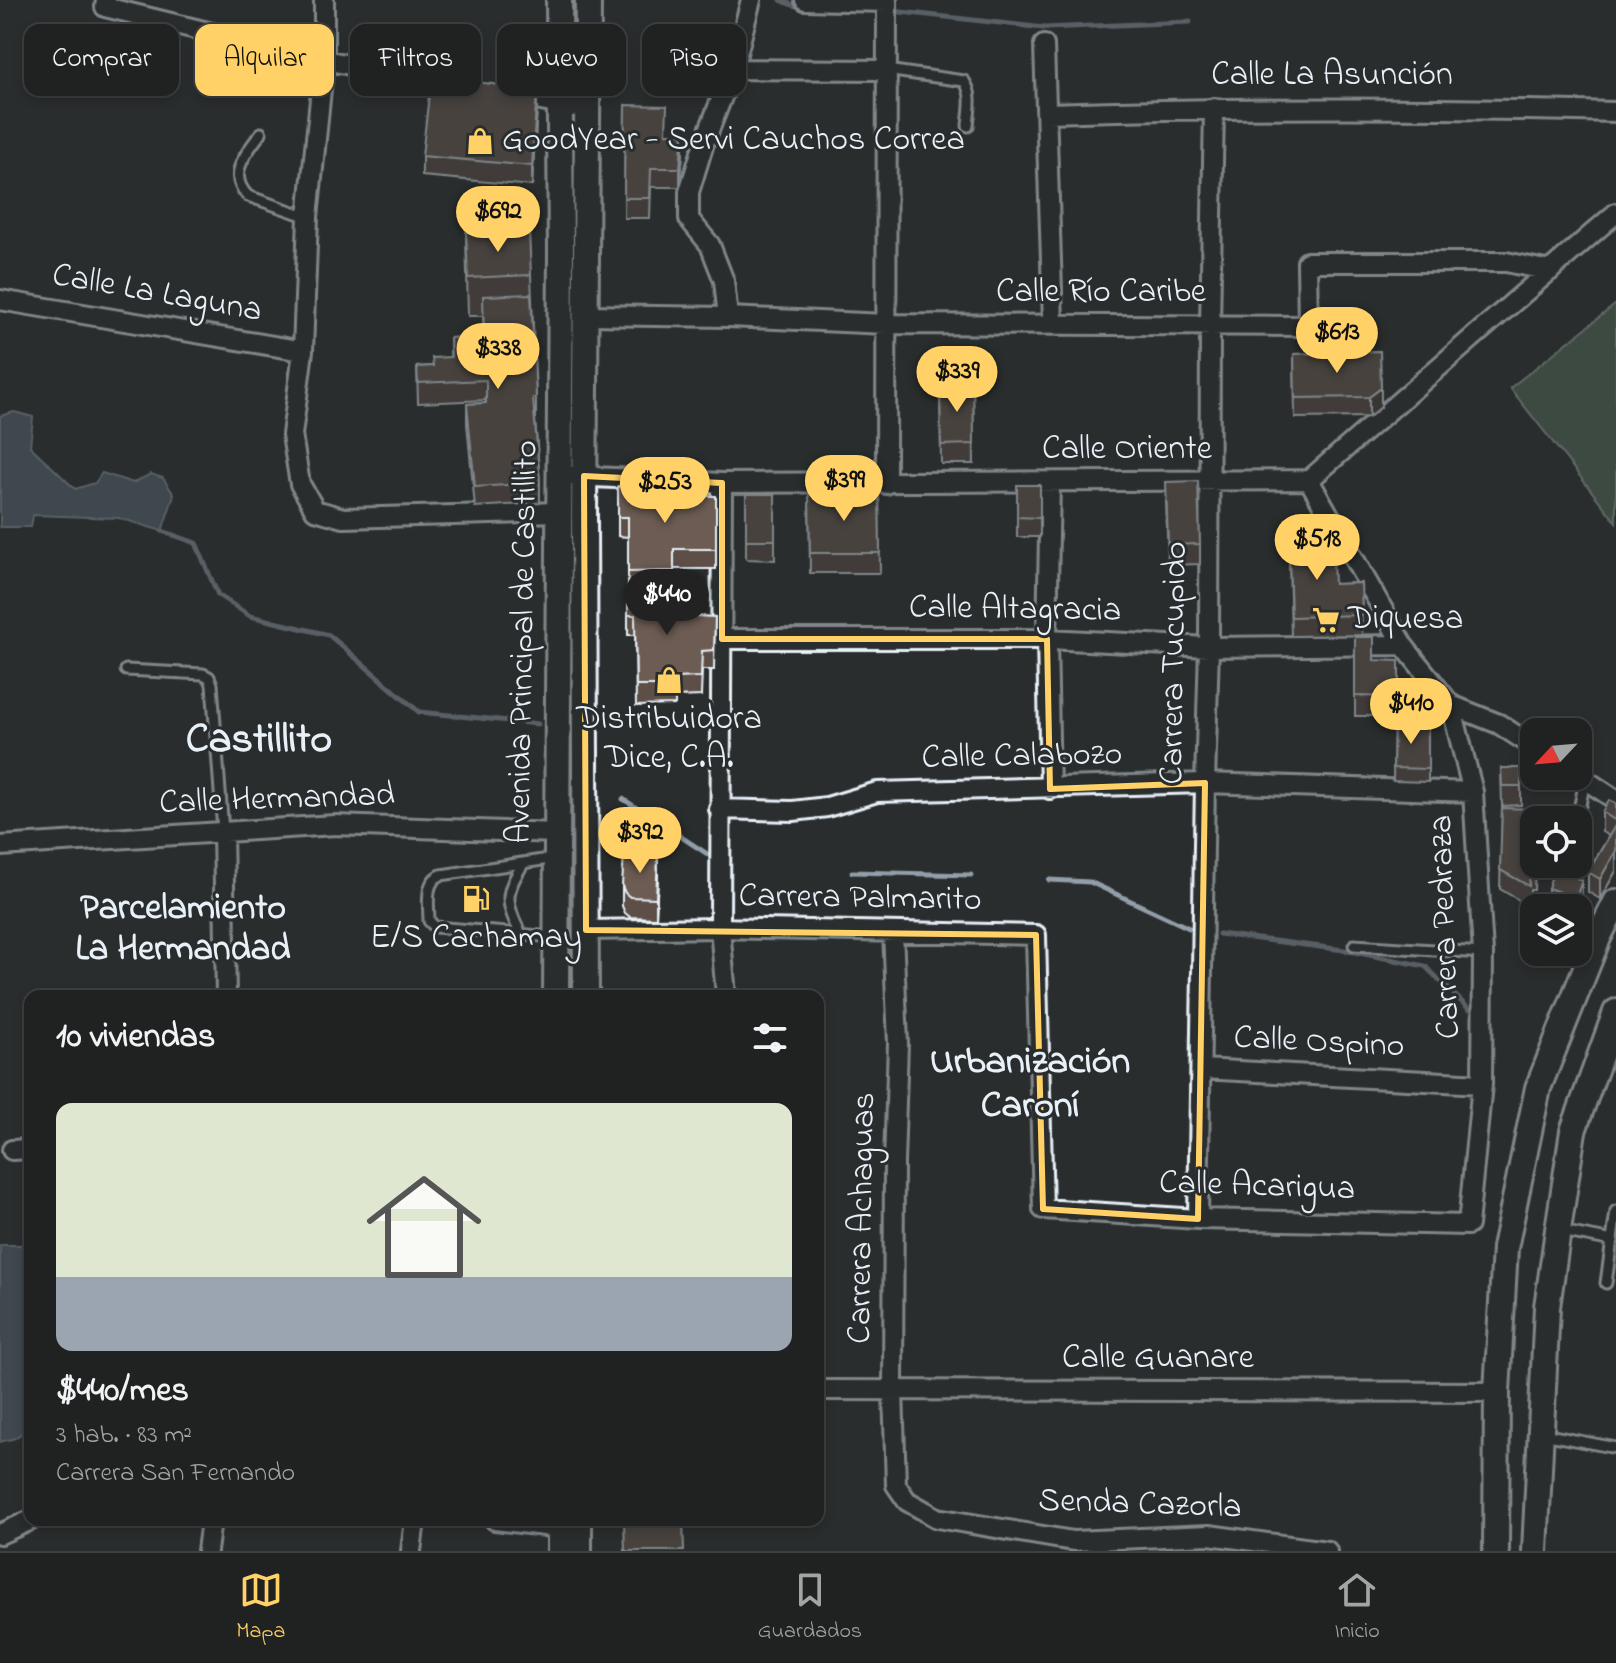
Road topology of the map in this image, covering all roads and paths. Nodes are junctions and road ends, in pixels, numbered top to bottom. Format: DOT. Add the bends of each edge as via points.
graph roads {
  1 [pos="324,0"];
  2 [pos="559,0"];
  3 [pos="588,0"];
  4 [pos="751,0"];
  5 [pos="805,0"];
  6 [pos="106,4"];
  7 [pos="887,7"];
  8 [pos="324,24"];
  9 [pos="745,24"];
  10 [pos="195,27"];
  11 [pos="1044,45"];
  12 [pos="746,69"];
  13 [pos="886,70"];
  14 [pos="320,96"];
  15 [pos="514,96"];
  16 [pos="722,96"];
  17 [pos="560,104"];
  18 [pos="1214,108"];
  19 [pos="587,109"];
  20 [pos="1616,112"];
  21 [pos="1048,113"];
  22 [pos="968,126"];
  23 [pos="261,133"];
  24 [pos="1616,213"];
  25 [pos="308,217"];
  26 [pos="1550,271"];
  27 [pos="0,300"];
  28 [pos="585,315"];
  29 [pos="728,317"];
  30 [pos="1053,323"];
  31 [pos="886,324"];
  32 [pos="1210,326"];
  33 [pos="303,351"];
  34 [pos="572,476"];
  35 [pos="1309,480"];
  36 [pos="1050,482"];
  37 [pos="1209,482"];
  38 [pos="722,483"];
  39 [pos="886,484"];
  40 [pos="560,512"];
  41 [pos="722,639"];
  42 [pos="1047,639"];
  43 [pos="1403,645"];
  44 [pos="1209,647"];
  45 [pos="126,670"];
  46 [pos="1451,705"];
  47 [pos="1520,738"];
  48 [pos="1205,783"];
  49 [pos="1592,784"];
  50 [pos="1050,789"];
  51 [pos="1473,792"];
  52 [pos="1616,800"];
  53 [pos="719,809"];
  54 [pos="223,832"];
  55 [pos="557,833"];
  56 [pos="0,846"];
  57 [pos="556,858"];
  58 [pos="524,863"];
  59 [pos="1566,878"];
  60 [pos="1565,881"];
  61 [pos="1616,902"];
  62 [pos="720,928"];
  63 [pos="586,930"];
  64 [pos="893,932"];
  65 [pos="521,934"];
  66 [pos="556,937"];
  67 [pos="1354,945"];
  68 [pos="1483,953"];
  69 [pos="226,990"];
  70 [pos="556,990"];
  71 [pos="586,990"];
  72 [pos="725,990"];
  73 [pos="1616,1012"];
  74 [pos="1201,1069"];
  75 [pos="1482,1084"];
  76 [pos="1043,1209"];
  77 [pos="1616,1211"];
  78 [pos="1198,1219"];
  79 [pos="1468,1225"];
  80 [pos="1558,1230"];
  81 [pos="1613,1241"];
  82 [pos="1606,1283"];
  83 [pos="824,1390"];
  84 [pos="893,1390"];
  85 [pos="1497,1392"];
  86 [pos="1540,1433"];
  87 [pos="1616,1448"];
  88 [pos="907,1501"];
  89 [pos="24,1523"];
  90 [pos="210,1526"];
  91 [pos="414,1526"];
  92 [pos="537,1526"];
  93 [pos="565,1530"];
  94 [pos="0,1534"];
  95 [pos="207,1551"];
  96 [pos="411,1551"];
  97 [pos="579,1551"];
  98 [pos="1327,1551"];
  99 [pos="1496,1551"];
  100 [pos="1535,1551"];
  1 -- 8 [label="street"];
  2 -- 17 [label="main road, Avenida Principal de Castillito"];
  3 -- 19 [label="main road, Avenida Principal de Castillito"];
  4 -- 9 [label="street"];
  5 -- 7 [label="street"];
  6 -- 10 [label="street"];
  7 -- 13 [label="street"];
  11 -- 21 [label="street"];
  12 -- 13 [label="street"];
  13 -- 22 [label="lane" via="964,81 969,88"];
  13 -- 31 [label="street"];
  14 -- 25 [label="street"];
  15 -- 17 [label="street"];
  16 -- 29 [label="street" via="689,192 689,219 710,245 724,281"];
  17 -- 19 [label="street"];
  17 -- 34 [label="main road, Avenida Principal de Castillito"];
  18 -- 20 [label="street, Calle La Asunción"];
  18 -- 21 [label="street, Calle La Asunción"];
  18 -- 32 [label="street, Carrera Tucupido"];
  19 -- 28 [label="main road, Avenida Principal de Castillito"];
  21 -- 30 [label="street"];
  23 -- 25 [label="lane" via="242,161 240,188 248,196"];
  24 -- 26 [label="street"];
  25 -- 33 [label="street"];
  26 -- 32 [label="street, Calle Río Caribe" via="1506,262 1307,262 1308,326"];
  26 -- 35 [label="street"];
  27 -- 33 [label="street, Calle La Laguna"];
  28 -- 29 [label="street, Calle Río Caribe"];
  28 -- 34 [label="main road, Avenida Principal de Castillito"];
  29 -- 31 [label="street, Calle Río Caribe"];
  30 -- 31 [label="street, Calle Río Caribe"];
  30 -- 32 [label="street, Calle Río Caribe"];
  31 -- 39 [label="street"];
  32 -- 37 [label="street, Carrera Tucupido"];
  33 -- 40 [label="street" via="292,435 300,484 315,510 343,518"];
  34 -- 38 [label="street, Calle Oriente"];
  34 -- 40 [label="main road, Avenida Principal de Castillito"];
  34 -- 63 [label="main road, Avenida Principal de Castillito"];
  35 -- 37 [label="street, Calle Oriente"];
  35 -- 43 [label="street, Carrera Pedraza"];
  36 -- 37 [label="street, Calle Oriente"];
  36 -- 39 [label="street, Calle Oriente"];
  36 -- 42 [label="street"];
  37 -- 44 [label="street, Carrera Tucupido"];
  38 -- 39 [label="street, Calle Oriente"];
  38 -- 41 [label="street"];
  40 -- 55 [label="main road, Avenida Principal de Castillito"];
  41 -- 42 [label="street, Calle Altagracia"];
  41 -- 53 [label="street"];
  42 -- 44 [label="street, Calle Altagracia"];
  42 -- 50 [label="street"];
  43 -- 44 [label="street, Calle Altagracia"];
  43 -- 46 [label="street, Carrera Pedraza"];
  44 -- 48 [label="street, Carrera Tucupido"];
  45 -- 54 [label="lane" via="209,677"];
  46 -- 47 [label="street"];
  46 -- 51 [label="street, Carrera Pedraza"];
  48 -- 50 [label="street, Calle Calabozo"];
  48 -- 51 [label="street, Calle Calabozo"];
  48 -- 74 [label="street, Carrera Tucupido"];
  49 -- 52 [label="street"];
  50 -- 53 [label="street, Calle Calabozo" via="877,792 793,811"];
  51 -- 68 [label="street, Carrera Pedraza"];
  53 -- 62 [label="street"];
  54 -- 55 [label="street, Calle Hermandad" via="335,825"];
  54 -- 56 [label="street, Calle Hermandad"];
  54 -- 69 [label="street"];
  55 -- 57 [label="main road, Avenida Principal de Castillito"];
  57 -- 58 [label="lane"];
  57 -- 66 [label="main road, Avenida Principal de Castillito"];
  58 -- 65 [label="lane" via="511,881 507,900"];
  58 -- 65 [label="lane" via="441,875 430,883 429,921 435,927"];
  59 -- 60 [label="lane"];
  61 -- 85 [label="main road" via="1538,1088 1505,1248"];
  62 -- 63 [label="street, Carrera Palmarito"];
  62 -- 64 [label="street, Carrera Palmarito"];
  62 -- 72 [label="street"];
  63 -- 71 [label="main road, Avenida Principal de Castillito"];
  64 -- 76 [label="street, Carrera Palmarito" via="1036,935"];
  64 -- 84 [label="street, Carrera Achaguas" via="898,1043"];
  65 -- 66 [label="lane"];
  66 -- 70 [label="main road, Avenida Principal de Castillito"];
  67 -- 68 [label="lane"];
  68 -- 75 [label="street, Carrera Pedraza"];
  73 -- 80 [label="main road" via="1573,1131"];
  74 -- 75 [label="street, Calle Ospino"];
  74 -- 78 [label="street, Carrera Tucupido"];
  75 -- 79 [label="street, Carrera Pedraza"];
  76 -- 78 [label="street, Calle Acarigua"];
  77 -- 81 [label="lane"];
  78 -- 79 [label="street, Calle Acarigua"];
  80 -- 81 [label="lane"];
  80 -- 86 [label="main road" via="1547,1307"];
  81 -- 82 [label="lane"];
  83 -- 84 [label="street, Calle Guanare"];
  84 -- 85 [label="street, Calle Guanare"];
  84 -- 88 [label="street, Carrera Achaguas" via="896,1485"];
  85 -- 99 [label="main road"];
  86 -- 87 [label="lane"];
  86 -- 100 [label="main road"];
  88 -- 98 [label="street, Senda Cazorla" via="937,1518 1073,1541 1209,1535"];
  89 -- 94 [label="street"];
  90 -- 95 [label="street"];
  91 -- 96 [label="street"];
  92 -- 93 [label="street"];
  93 -- 97 [label="main road"];
}
